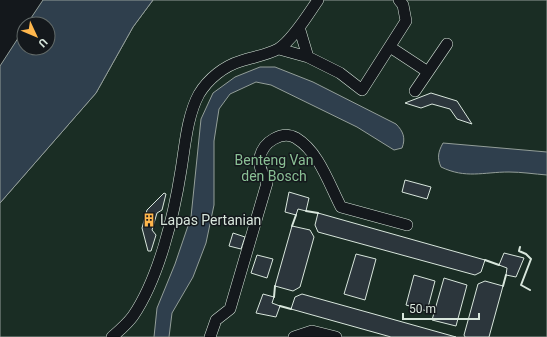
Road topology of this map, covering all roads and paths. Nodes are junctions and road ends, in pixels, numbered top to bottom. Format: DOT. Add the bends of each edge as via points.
graph roads {
  1 [pos="318,0"];
  2 [pos="399,0"];
  3 [pos="299,27"];
  4 [pos="447,44"];
  5 [pos="390,47"];
  6 [pos="279,49"];
  7 [pos="308,57"];
  8 [pos="428,72"];
  9 [pos="415,91"];
  10 [pos="406,225"];
  11 [pos="112,337"];
  12 [pos="210,337"];
  13 [pos="294,337"];
  14 [pos="336,337"];
  1 -- 3 [label="street"];
  2 -- 5 [label="street" via="406,21"];
  3 -- 6 [label="street"];
  3 -- 7 [label="street"];
  4 -- 8 [label="street"];
  5 -- 7 [label="street" via="362,90 340,74"];
  5 -- 8 [label="street"];
  6 -- 7 [label="street"];
  6 -- 11 [label="street" via="239,61 222,70 199,94 191,118 175,204 148,292 133,317"];
  8 -- 9 [label="street"];
  10 -- 12 [label="street" via="341,207 316,159 305,145 295,137 275,137 265,146 260,156 260,169 267,183 230,309 216,320"];
  13 -- 14 [label="street" via="312,331"];
}
